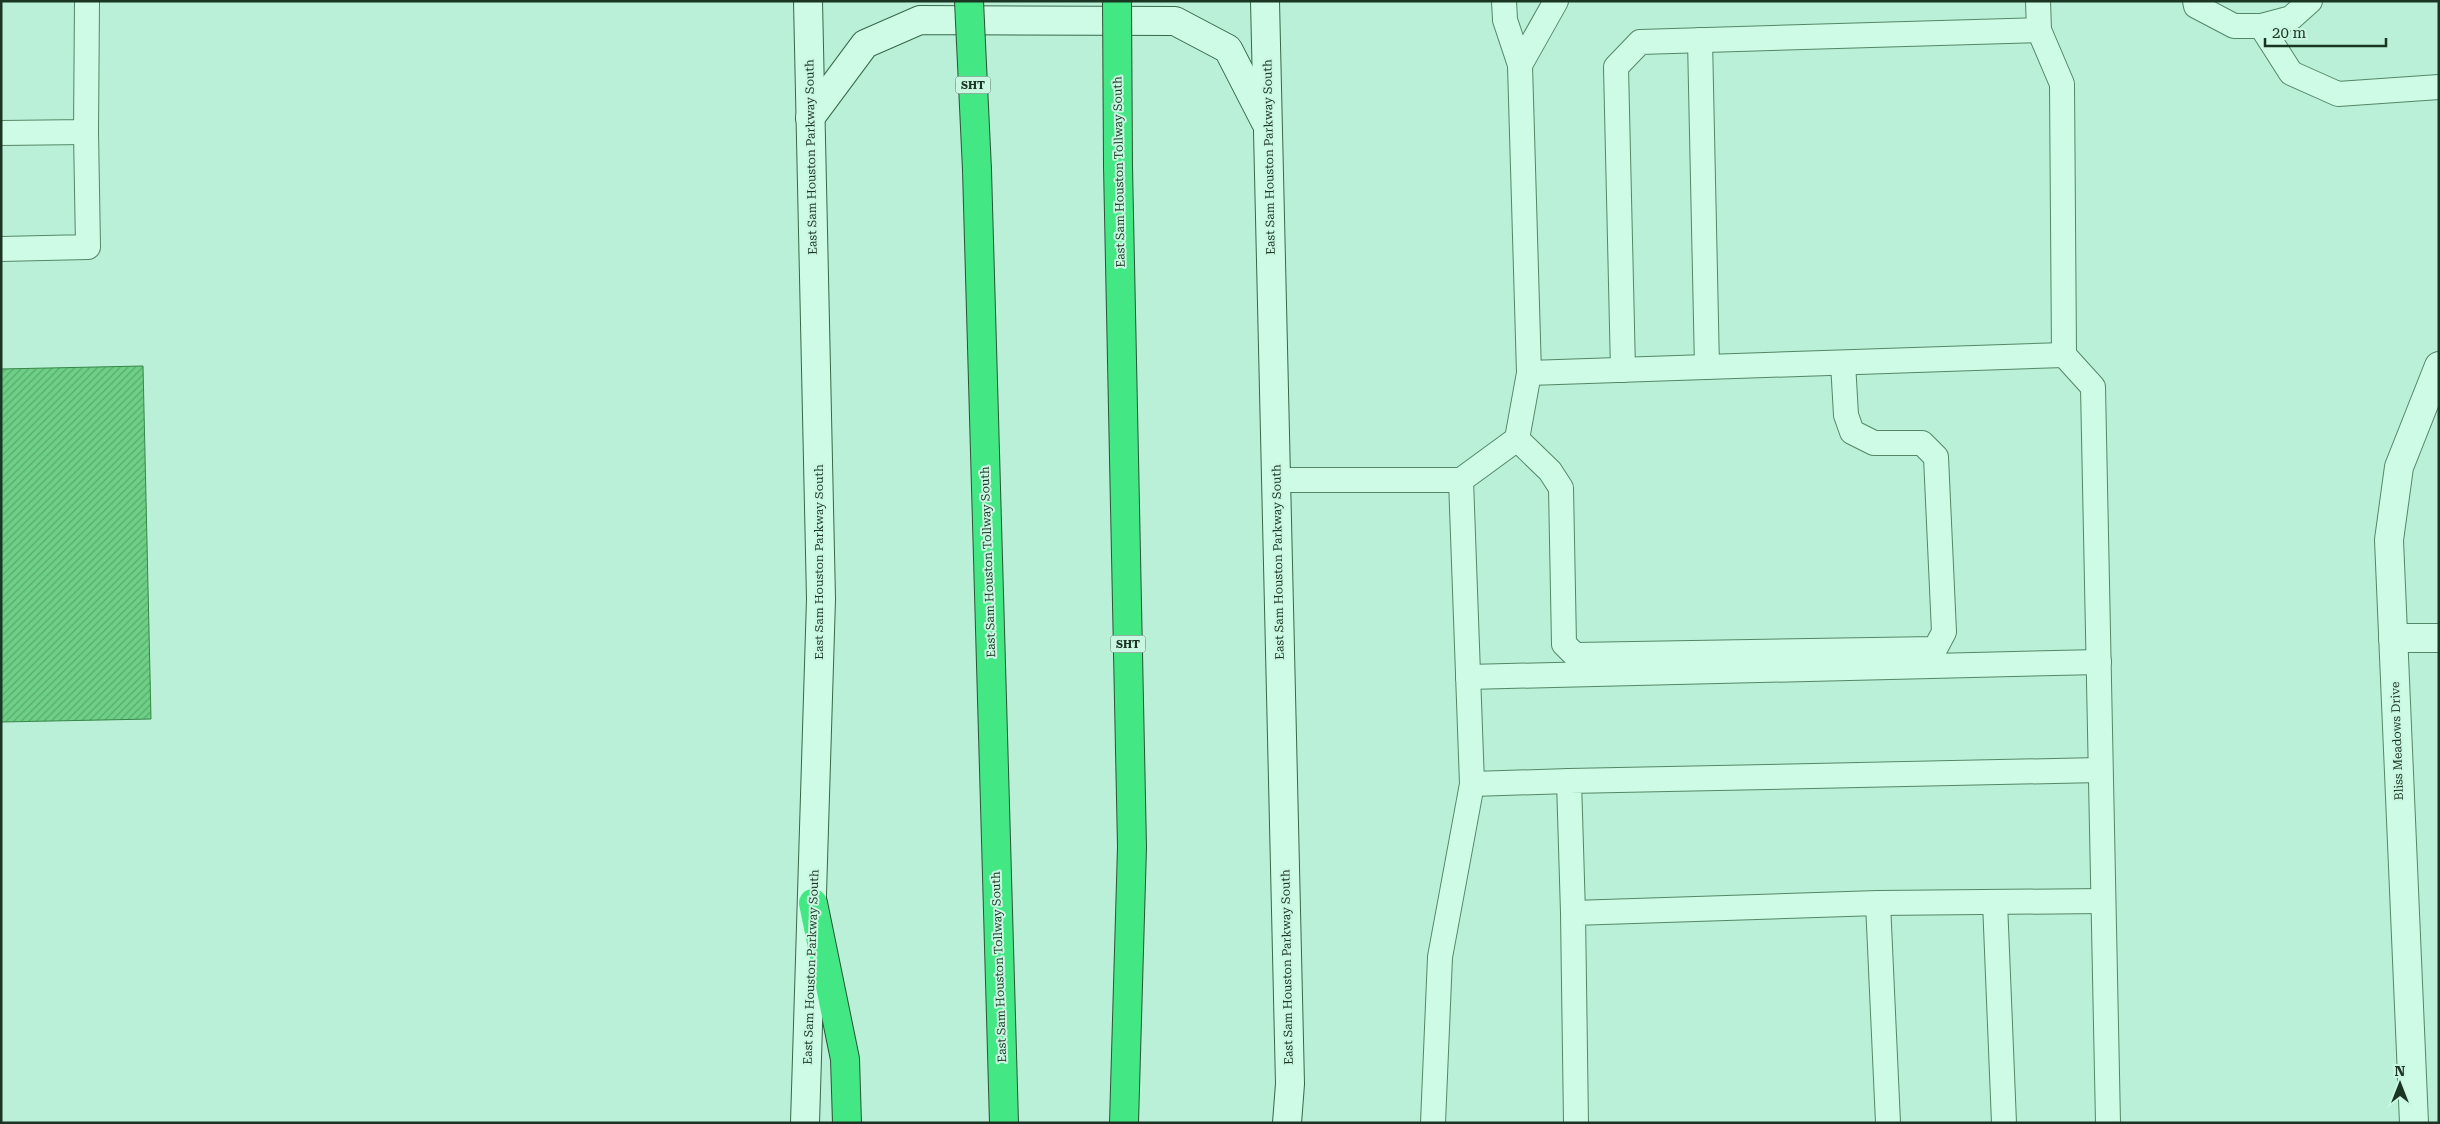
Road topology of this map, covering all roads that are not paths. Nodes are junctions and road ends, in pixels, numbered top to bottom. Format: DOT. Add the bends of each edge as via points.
graph roads {
  1 [pos="88,1"];
  2 [pos="808,1"];
  3 [pos="969,1"];
  4 [pos="1117,1"];
  5 [pos="1265,1"];
  6 [pos="1504,1"];
  7 [pos="1556,1"];
  8 [pos="2038,1"];
  9 [pos="2194,1"];
  10 [pos="2310,1"];
  11 [pos="2261,26"];
  12 [pos="2039,30"];
  13 [pos="1700,40"];
  14 [pos="1520,65"];
  15 [pos="2439,87"];
  16 [pos="810,118"];
  17 [pos="1268,127"];
  18 [pos="86,132"];
  19 [pos="1,133"];
  20 [pos="1,249"];
  21 [pos="2064,355"];
  22 [pos="1843,362"];
  23 [pos="2439,366"];
  24 [pos="1707,367"];
  25 [pos="1623,370"];
  26 [pos="1529,373"];
  27 [pos="1517,439"];
  28 [pos="1276,480"];
  29 [pos="1461,480"];
  30 [pos="2393,638"];
  31 [pos="2439,638"];
  32 [pos="2099,662"];
  33 [pos="1468,677"];
  34 [pos="2100,770"];
  35 [pos="1569,781"];
  36 [pos="1472,784"];
  37 [pos="2103,901"];
  38 [pos="1995,902"];
  39 [pos="813,903"];
  40 [pos="1878,903"];
  41 [pos="1573,913"];
  42 [pos="805,1123"];
  43 [pos="848,1123"];
  44 [pos="1004,1123"];
  45 [pos="1124,1123"];
  46 [pos="1287,1123"];
  47 [pos="1433,1123"];
  48 [pos="1576,1123"];
  49 [pos="1888,1123"];
  50 [pos="2004,1123"];
  51 [pos="2108,1123"];
  52 [pos="2414,1123"];
  1 -- 18 [label="lane"];
  2 -- 16 [label="main road, East Sam Houston Parkway South"];
  3 -- 44 [label="highway, East Sam Houston Tollway South / SHT, bridge" via="977,170"];
  4 -- 45 [label="highway, East Sam Houston Tollway South / SHT, bridge" via="1132,847"];
  5 -- 17 [label="main road, East Sam Houston Parkway South"];
  6 -- 14 [label="lane" via="1505,20"];
  7 -- 14 [label="lane"];
  8 -- 12 [label="lane"];
  9 -- 11 [label="lane" via="2196,6 2234,26"];
  10 -- 11 [label="lane" via="2291,18"];
  11 -- 15 [label="lane" via="2291,73 2338,94"];
  12 -- 13 [label="lane"];
  12 -- 21 [label="lane" via="2062,84"];
  13 -- 24 [label="lane"];
  13 -- 25 [label="lane" via="1640,42 1616,67"];
  14 -- 26 [label="lane"];
  16 -- 17 [label="main road" via="865,44 920,20 1175,21 1228,49"];
  16 -- 39 [label="main road, East Sam Houston Parkway South" via="821,599"];
  17 -- 28 [label="main road, East Sam Houston Parkway South"];
  18 -- 19 [label="lane"];
  18 -- 20 [label="lane" via="88,247"];
  21 -- 22 [label="lane"];
  21 -- 32 [label="lane" via="2093,387"];
  22 -- 24 [label="lane"];
  22 -- 27 [label="lane" via="1846,415 1852,432 1874,443 1922,443 1936,457 1944,632 1935,649 1575,655 1564,644 1561,488 1550,471"];
  23 -- 30 [label="main road, Bliss Meadows Drive" via="2399,468 2390,540"];
  24 -- 25 [label="lane"];
  25 -- 26 [label="lane"];
  26 -- 27 [label="lane"];
  27 -- 29 [label="lane"];
  28 -- 29 [label="lane"];
  28 -- 46 [label="main road, East Sam Houston Parkway South" via="1290,1074"];
  29 -- 33 [label="lane"];
  30 -- 31 [label="main road"];
  30 -- 52 [label="main road, Bliss Meadows Drive"];
  32 -- 33 [label="lane"];
  32 -- 34 [label="lane"];
  33 -- 36 [label="lane"];
  34 -- 35 [label="lane"];
  34 -- 37 [label="lane"];
  35 -- 36 [label="lane"];
  35 -- 41 [label="lane"];
  36 -- 47 [label="lane" via="1440,957"];
  37 -- 38 [label="lane"];
  37 -- 51 [label="lane"];
  38 -- 40 [label="lane"];
  38 -- 50 [label="lane"];
  39 -- 42 [label="main road, East Sam Houston Parkway South"];
  39 -- 43 [label="highway" via="844,1059"];
  40 -- 41 [label="lane"];
  40 -- 49 [label="lane"];
  41 -- 48 [label="lane"];
}
